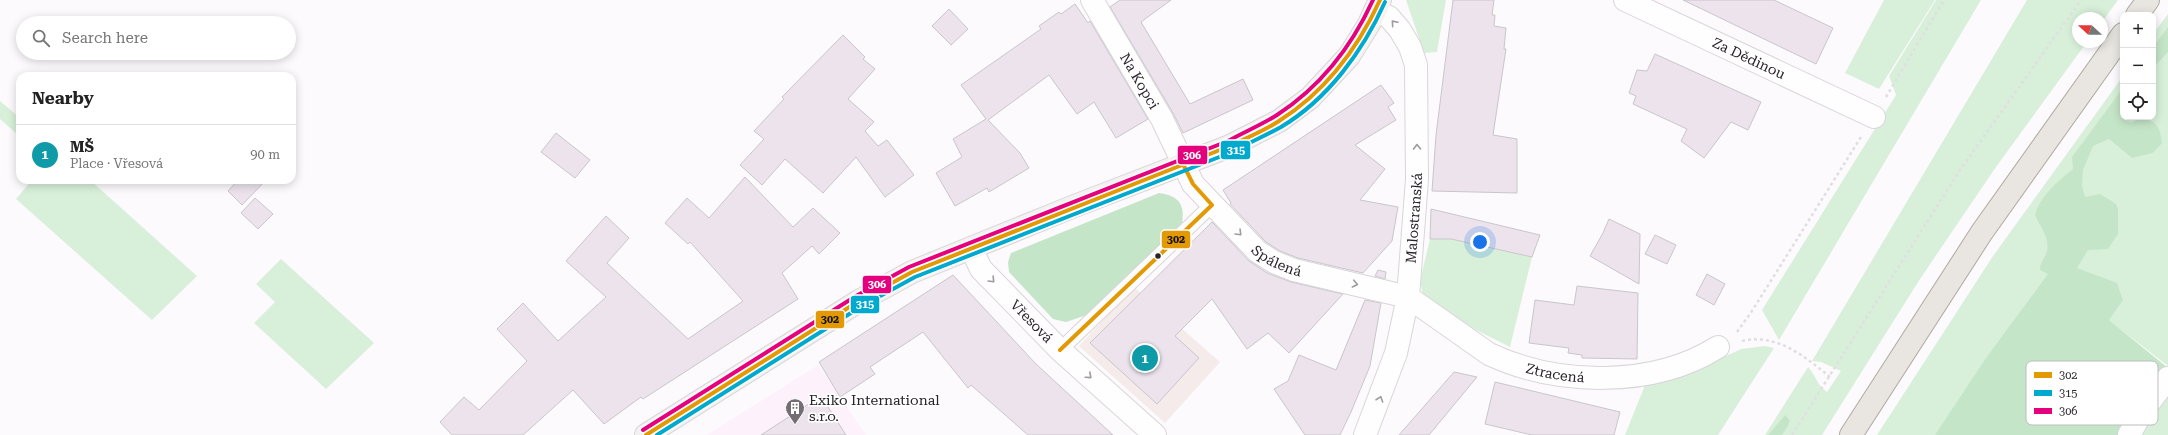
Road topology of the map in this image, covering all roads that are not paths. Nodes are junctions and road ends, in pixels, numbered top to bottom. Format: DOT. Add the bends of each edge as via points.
graph roads {
  1 [pos="1092,0"];
  2 [pos="1625,0"];
  3 [pos="2148,0"];
  4 [pos="1378,6"];
  5 [pos="2139,12"];
  6 [pos="2120,38"];
  7 [pos="1874,117"];
  8 [pos="1183,164"];
  9 [pos="1212,205"];
  10 [pos="971,248"];
  11 [pos="1408,297"];
  12 [pos="1718,347"];
  13 [pos="1060,350"];
  14 [pos="2168,378"];
  15 [pos="2158,391"];
  16 [pos="2135,425"];
  17 [pos="646,435"];
  18 [pos="1155,435"];
  19 [pos="1366,435"];
  20 [pos="1851,435"];
  21 [pos="2129,435"];
  1 -- 8 [label="street, Na Kopci" via="1162,119"];
  2 -- 7 [label="street, Za Dědinou"];
  3 -- 5 [label="main road"];
  4 -- 8 [label="street" via="1349,56 1324,85 1295,110 1255,134"];
  11 -- 4 [label="street, Malostranská, one-way" via="1417,179 1416,65 1410,47 1400,30"];
  6 -- 20 [label="main road" via="1982,232"];
  8 -- 9 [label="street, Spálená" via="1193,184"];
  8 -- 10 [label="street"];
  9 -- 11 [label="street, Spálená, one-way" via="1258,252 1274,262 1294,270"];
  9 -- 13 [label="lane"];
  10 -- 13 [label="street, Vřesová, one-way" via="981,269"];
  10 -- 17 [label="street" via="886,285"];
  11 -- 12 [label="street, Ztracená" via="1489,354 1504,361 1568,376 1616,377 1666,370 1702,357"];
  19 -- 11 [label="street, Malostranská, one-way" via="1396,354"];
  13 -- 18 [label="street, Vřesová, one-way"];
  14 -- 15 [label="street"];
  16 -- 21 [label="street"];
}
